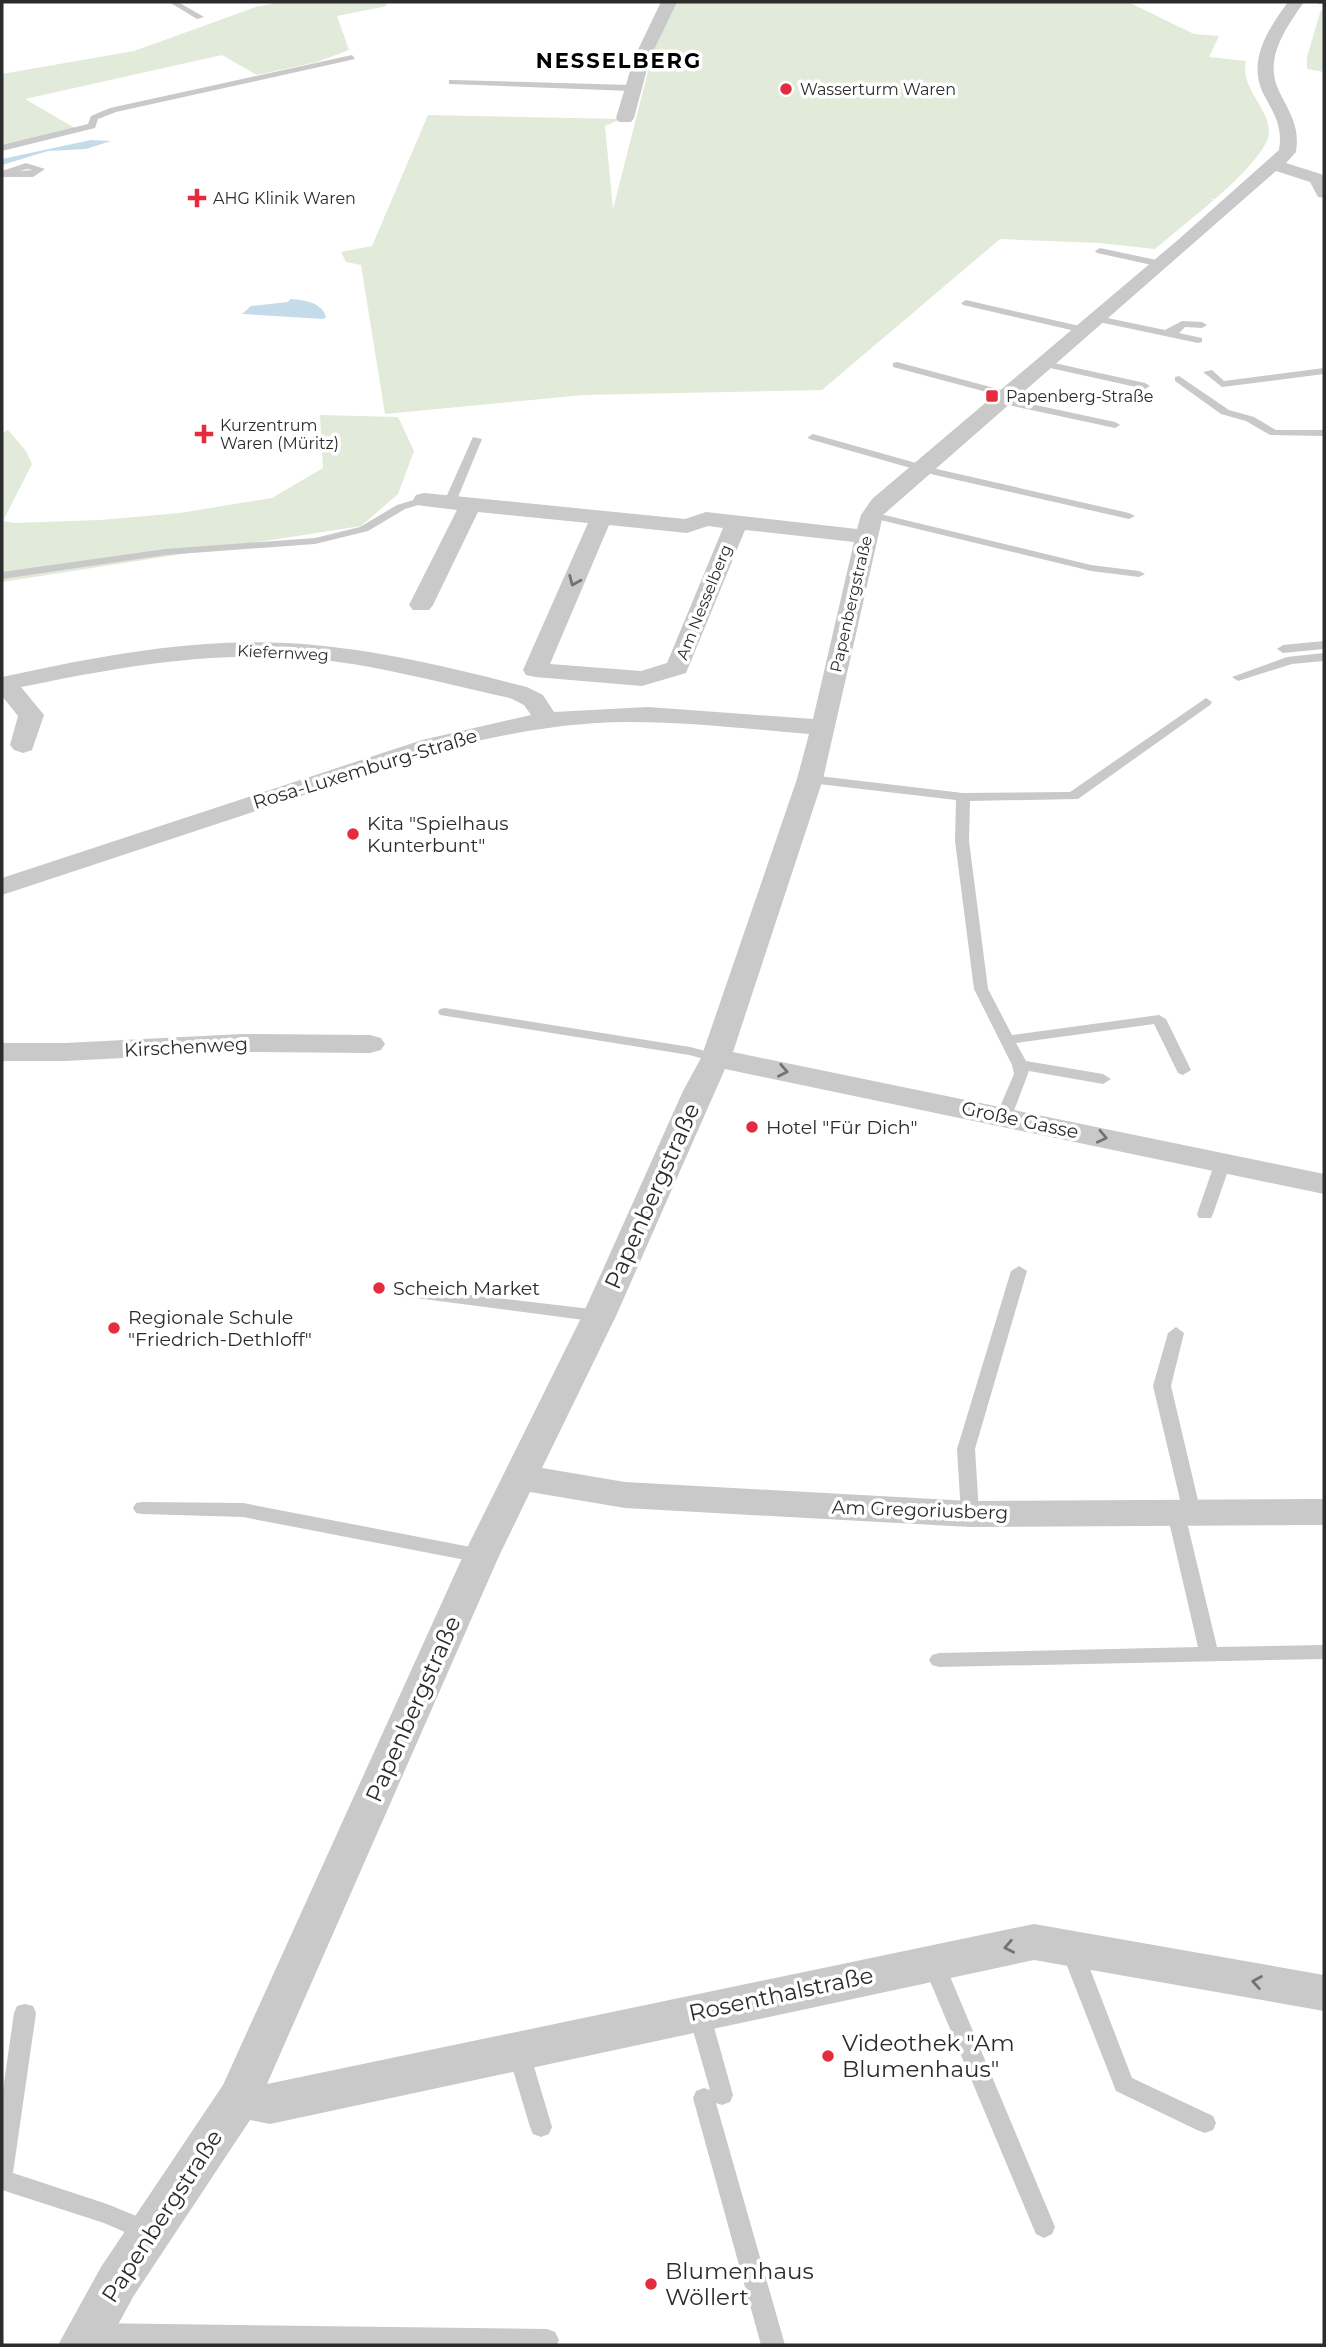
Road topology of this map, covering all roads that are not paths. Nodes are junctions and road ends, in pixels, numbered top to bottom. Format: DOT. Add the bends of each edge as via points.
graph roads {
  1 [pos="173,2"];
  2 [pos="668,2"];
  3 [pos="1291,2"];
  4 [pos="200,17"];
  5 [pos="352,57"];
  6 [pos="452,82"];
  7 [pos="631,88"];
  8 [pos="625,118"];
  9 [pos="2,148"];
  10 [pos="1275,164"];
  11 [pos="1324,193"];
  12 [pos="1100,251"];
  13 [pos="1161,264"];
  14 [pos="966,303"];
  15 [pos="1090,325"];
  16 [pos="1202,325"];
  17 [pos="1165,336"];
  18 [pos="1198,340"];
  19 [pos="1045,364"];
  20 [pos="897,365"];
  21 [pos="1324,371"];
  22 [pos="1208,372"];
  23 [pos="1179,379"];
  24 [pos="1145,386"];
  25 [pos="1006,398"];
  26 [pos="1115,425"];
  27 [pos="1324,433"];
  28 [pos="813,437"];
  29 [pos="477,439"];
  30 [pos="924,468"];
  31 [pos="424,500"];
  32 [pos="461,503"];
  33 [pos="873,514"];
  34 [pos="1129,516"];
  35 [pos="601,518"];
  36 [pos="737,521"];
  37 [pos="866,537"];
  38 [pos="1139,574"];
  39 [pos="2,576"];
  40 [pos="421,605"];
  41 [pos="1324,645"];
  42 [pos="1324,657"];
  43 [pos="1291,660"];
  44 [pos="1238,677"];
  45 [pos="4,684"];
  46 [pos="1206,702"];
  47 [pos="547,720"];
  48 [pos="824,727"];
  49 [pos="23,745"];
  50 [pos="810,779"];
  51 [pos="963,797"];
  52 [pos="2,887"];
  53 [pos="445,1012"];
  54 [pos="1007,1040"];
  55 [pos="370,1044"];
  56 [pos="2,1052"];
  57 [pos="716,1058"];
  58 [pos="1020,1065"];
  59 [pos="1183,1070"];
  60 [pos="1103,1079"];
  61 [pos="1004,1116"];
  62 [pos="1223,1162"];
  63 [pos="1324,1184"];
  64 [pos="1205,1214"];
  65 [pos="1019,1271"];
  66 [pos="406,1292"];
  67 [pos="598,1316"];
  68 [pos="1176,1333"];
  69 [pos="518,1477"];
  70 [pos="142,1508"];
  71 [pos="1324,1512"];
  72 [pos="1184,1513"];
  73 [pos="970,1514"];
  74 [pos="481,1556"];
  75 [pos="1324,1652"];
  76 [pos="1209,1654"];
  77 [pos="939,1660"];
  78 [pos="1070,1948"];
  79 [pos="933,1962"];
  80 [pos="1324,1993"];
  81 [pos="699,2012"];
  82 [pos="25,2014"];
  83 [pos="518,2050"];
  84 [pos="239,2098"];
  85 [pos="1205,2123"];
  86 [pos="541,2127"];
  87 [pos="2,2172"];
  88 [pos="2,2180"];
  89 [pos="1044,2227"];
  90 [pos="151,2233"];
  91 [pos="85,2340"];
  92 [pos="547,2340"];
  93 [pos="773,2345"];
  1 -- 4 [label="lane"];
  2 -- 7 [label="street"];
  3 -- 10 [label="street" via="1271,44 1265,70 1291,136 1287,152"];
  5 -- 9 [label="lane" via="113,110 94,118 92,126"];
  6 -- 7 [label="lane"];
  7 -- 8 [label="street"];
  10 -- 11 [label="street" via="1318,179"];
  10 -- 13 [label="street, Papenbergstraße"];
  12 -- 13 [label="lane"];
  13 -- 15 [label="street, Papenbergstraße"];
  14 -- 15 [label="lane"];
  15 -- 17 [label="lane" via="1123,335"];
  15 -- 19 [label="street, Papenbergstraße"];
  16 -- 17 [label="lane" via="1182,324"];
  17 -- 18 [label="lane"];
  19 -- 24 [label="lane"];
  19 -- 25 [label="street, Papenbergstraße"];
  20 -- 25 [label="lane"];
  21 -- 22 [label="lane" via="1222,384"];
  23 -- 27 [label="lane" via="1225,412 1274,433"];
  25 -- 26 [label="lane"];
  25 -- 30 [label="street, Papenbergstraße"];
  28 -- 30 [label="lane"];
  29 -- 32 [label="lane"];
  30 -- 33 [label="street, Papenbergstraße"];
  30 -- 34 [label="lane"];
  31 -- 32 [label="street, Am Nesselberg"];
  31 -- 39 [label="lane" via="401,507 364,529 315,541 165,552"];
  32 -- 35 [label="street, Am Nesselberg"];
  32 -- 40 [label="street"];
  33 -- 37 [label="street, Papenbergstraße"];
  33 -- 38 [label="lane" via="1091,568"];
  35 -- 36 [label="street, Am Nesselberg" via="687,526 706,519"];
  35 -- 36 [label="street, Am Nesselberg, one-way" via="535,670 642,678 677,668"];
  36 -- 37 [label="street, Am Nesselberg"];
  37 -- 48 [label="street, Papenbergstraße"];
  41 -- 43 [label="lane" via="1283,649"];
  42 -- 43 [label="lane"];
  43 -- 44 [label="lane"];
  45 -- 47 [label="street, Kiefernweg" via="173,654 289,650 391,664 518,692 534,700"];
  45 -- 49 [label="street, Kiefernweg" via="31,715"];
  46 -- 51 [label="lane" via="1073,796"];
  47 -- 48 [label="street, Rosa-Luxemburg-Straße" via="636,714"];
  47 -- 52 [label="street, Rosa-Luxemburg-Straße" via="431,745"];
  48 -- 50 [label="street, Papenbergstraße"];
  50 -- 51 [label="lane"];
  50 -- 57 [label="street, Papenbergstraße"];
  51 -- 54 [label="lane" via="962,841 981,989"];
  53 -- 57 [label="lane"];
  54 -- 58 [label="lane"];
  54 -- 59 [label="lane" via="1159,1019"];
  55 -- 56 [label="street, Kirschenweg" via="242,1043"];
  57 -- 61 [label="street, Große Gasse, one-way"];
  57 -- 67 [label="street, Papenbergstraße"];
  58 -- 60 [label="lane"];
  58 -- 61 [label="lane" via="1022,1074"];
  61 -- 62 [label="street, Große Gasse, one-way"];
  62 -- 63 [label="street, Große Gasse"];
  62 -- 64 [label="lane"];
  65 -- 73 [label="lane" via="966,1449"];
  66 -- 67 [label="lane"];
  67 -- 69 [label="street, Papenbergstraße"];
  68 -- 72 [label="lane" via="1162,1386"];
  69 -- 73 [label="street, Am Gregoriusberg" via="625,1495"];
  69 -- 74 [label="street, Papenbergstraße"];
  70 -- 74 [label="lane" via="243,1510"];
  71 -- 72 [label="street, Am Gregoriusberg"];
  72 -- 73 [label="street, Am Gregoriusberg"];
  72 -- 76 [label="lane"];
  74 -- 84 [label="street, Papenbergstraße"];
  75 -- 76 [label="lane"];
  76 -- 77 [label="lane"];
  78 -- 79 [label="street, Rosenthalstraße, one-way" via="1034,1942"];
  80 -- 78 [label="street, Rosenthalstraße, one-way"];
  78 -- 85 [label="lane" via="1124,2084"];
  79 -- 81 [label="street, Rosenthalstraße"];
  79 -- 89 [label="lane"];
  81 -- 83 [label="street, Rosenthalstraße"];
  81 -- 93 [label="lane" via="713,2096"];
  82 -- 87 [label="lane"];
  83 -- 84 [label="street, Rosenthalstraße" via="270,2104"];
  83 -- 86 [label="lane"];
  84 -- 90 [label="street, Papenbergstraße"];
  88 -- 90 [label="lane"];
  90 -- 91 [label="street, Papenbergstraße"];
  91 -- 92 [label="lane"];
}
